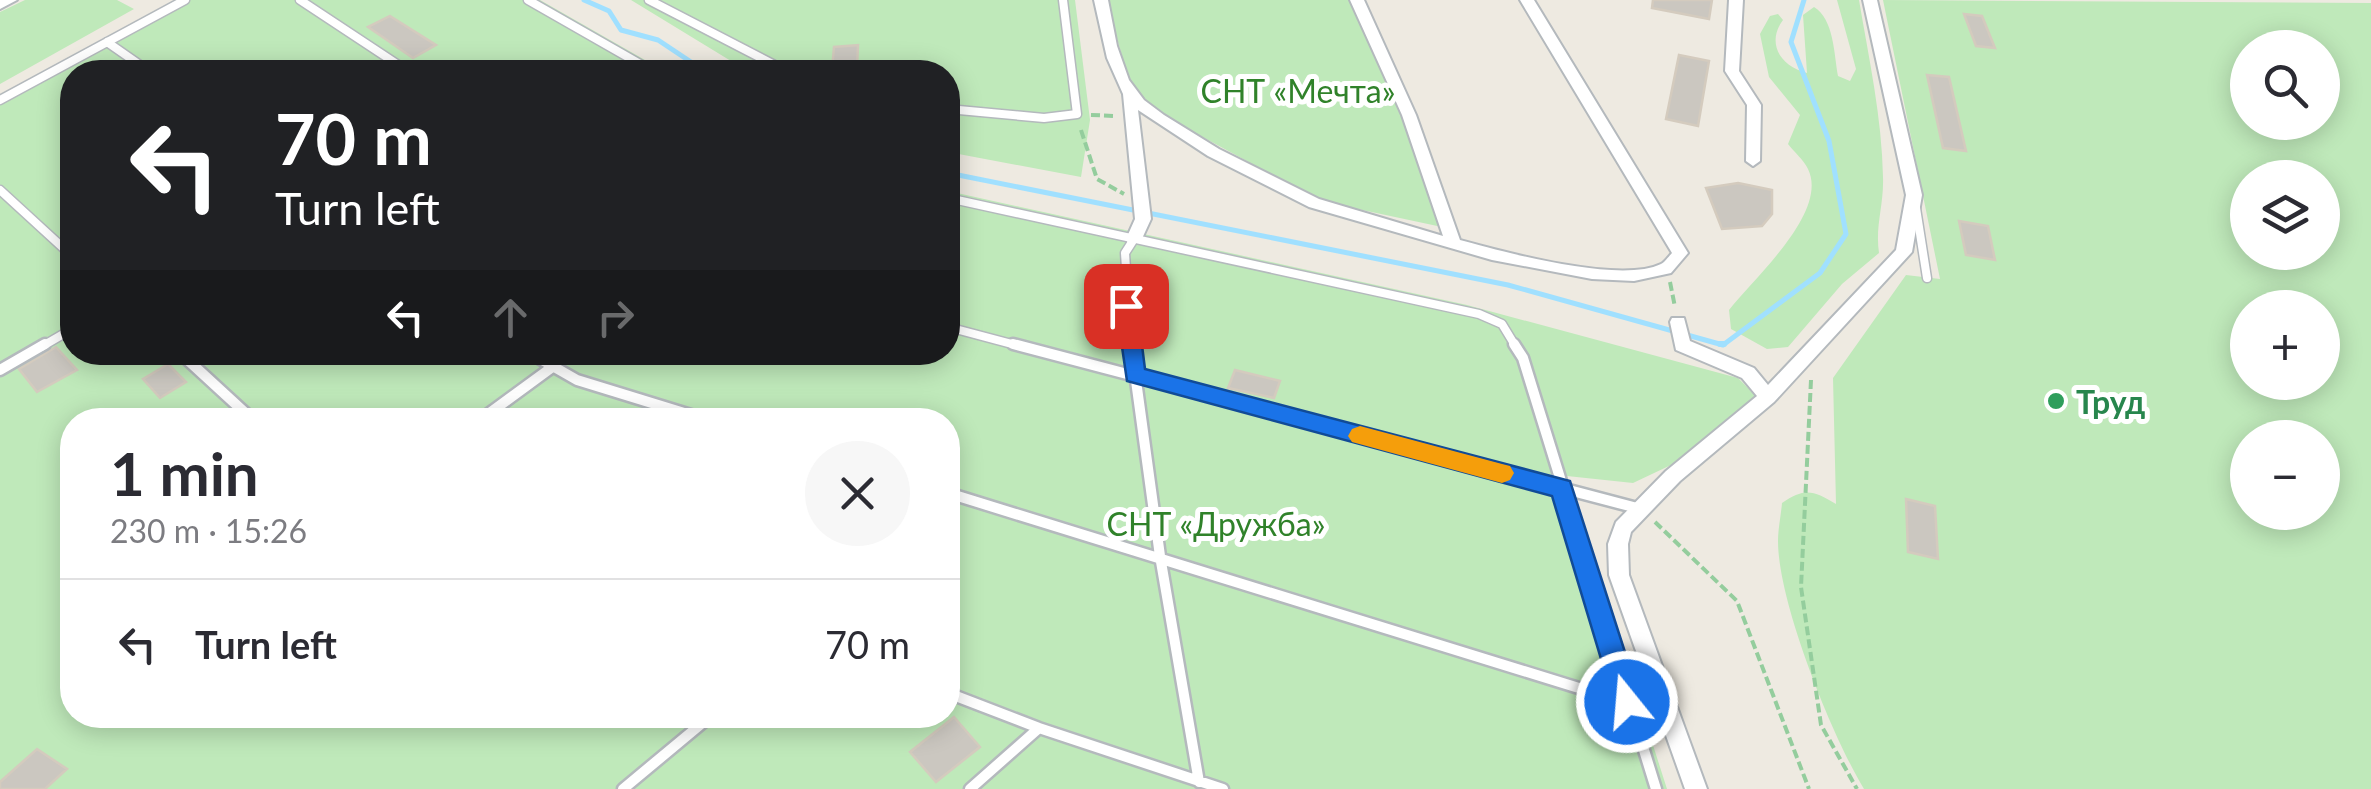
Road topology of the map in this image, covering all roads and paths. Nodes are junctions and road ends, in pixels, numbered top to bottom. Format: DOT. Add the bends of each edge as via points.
graph roads {
  1 [pos="10,0"];
  2 [pos="185,0"];
  3 [pos="300,0"];
  4 [pos="528,0"];
  5 [pos="649,0"];
  6 [pos="1064,0"];
  7 [pos="1100,0"];
  8 [pos="1357,0"];
  9 [pos="1528,0"];
  10 [pos="1736,0"];
  11 [pos="1870,0"];
  12 [pos="0,5"];
  13 [pos="107,42"];
  14 [pos="74,60"];
  15 [pos="133,60"];
  16 [pos="391,60"];
  17 [pos="633,60"];
  18 [pos="765,60"];
  19 [pos="60,67"];
  20 [pos="1129,95"];
  21 [pos="0,100"];
  22 [pos="960,110"];
  23 [pos="1077,114"];
  24 [pos="1131,116"];
  25 [pos="1753,161"];
  26 [pos="0,190"];
  27 [pos="1914,195"];
  28 [pos="1138,196"];
  29 [pos="960,201"];
  30 [pos="1134,240"];
  31 [pos="1453,244"];
  32 [pos="60,245"];
  33 [pos="1667,268"];
  34 [pos="1928,278"];
  35 [pos="1678,322"];
  36 [pos="960,330"];
  37 [pos="60,336"];
  38 [pos="1812,350"];
  39 [pos="193,365"];
  40 [pos="547,365"];
  41 [pos="551,368"];
  42 [pos="0,370"];
  43 [pos="1134,374"];
  44 [pos="1768,397"];
  45 [pos="241,408"];
  46 [pos="496,408"];
  47 [pos="667,408"];
  48 [pos="1562,488"];
  49 [pos="960,498"];
  50 [pos="1640,509"];
  51 [pos="1160,556"];
  52 [pos="960,698"];
  53 [pos="1627,702"];
  54 [pos="1669,716"];
  55 [pos="696,728"];
  56 [pos="1039,728"];
  57 [pos="1199,782"];
  58 [pos="623,789"];
  59 [pos="970,789"];
  60 [pos="1223,789"];
  61 [pos="1656,789"];
  62 [pos="1696,789"];
  63 [pos="1809,789"];
  64 [pos="1857,789"];
  1 -- 12 [label="street"];
  2 -- 13 [label="lane"];
  3 -- 16 [label="lane"];
  4 -- 17 [label="lane"];
  5 -- 18 [label="lane"];
  6 -- 23 [label="lane"];
  7 -- 20 [label="street"];
  8 -- 31 [label="street" via="1409,115"];
  9 -- 33 [label="street" via="1680,253"];
  10 -- 25 [label="street" via="1732,71 1754,105"];
  11 -- 27 [label="street"];
  13 -- 14 [label="lane"];
  13 -- 15 [label="lane"];
  19 -- 21 [label="lane"];
  20 -- 24 [label="street"];
  20 -- 31 [label="street" via="1288,192"];
  22 -- 23 [label="lane" via="1044,118"];
  23 -- 24 [label="path"];
  23 -- 28 [label="path" via="1090,172 1111,191"];
  24 -- 28 [label="street"];
  26 -- 32 [label="lane"];
  27 -- 34 [label="lane"];
  27 -- 38 [label="street" via="1904,252"];
  28 -- 30 [label="street" via="1143,219"];
  29 -- 30 [label="lane"];
  30 -- 43 [label="lane" via="1126,253"];
  30 -- 48 [label="lane" via="1502,324 1523,358"];
  31 -- 33 [label="street" via="1572,273"];
  33 -- 35 [label="path"];
  35 -- 44 [label="street" via="1682,343 1748,373"];
  36 -- 43 [label="lane"];
  37 -- 42 [label="lane"];
  38 -- 44 [label="street"];
  38 -- 64 [label="path" via="1802,587 1821,725"];
  39 -- 45 [label="lane"];
  40 -- 41 [label="lane"];
  41 -- 46 [label="lane"];
  41 -- 47 [label="lane"];
  43 -- 48 [label="lane"];
  43 -- 51 [label="lane"];
  44 -- 50 [label="street"];
  48 -- 50 [label="lane"];
  48 -- 53 [label="lane"];
  49 -- 51 [label="lane"];
  50 -- 54 [label="street" via="1623,528 1619,575"];
  50 -- 63 [label="path" via="1738,601"];
  51 -- 53 [label="lane"];
  51 -- 57 [label="lane"];
  52 -- 56 [label="lane"];
  53 -- 54 [label="lane"];
  53 -- 61 [label="lane"];
  54 -- 62 [label="street"];
  55 -- 58 [label="lane"];
  56 -- 57 [label="lane"];
  56 -- 59 [label="lane"];
  57 -- 60 [label="lane"];
}
